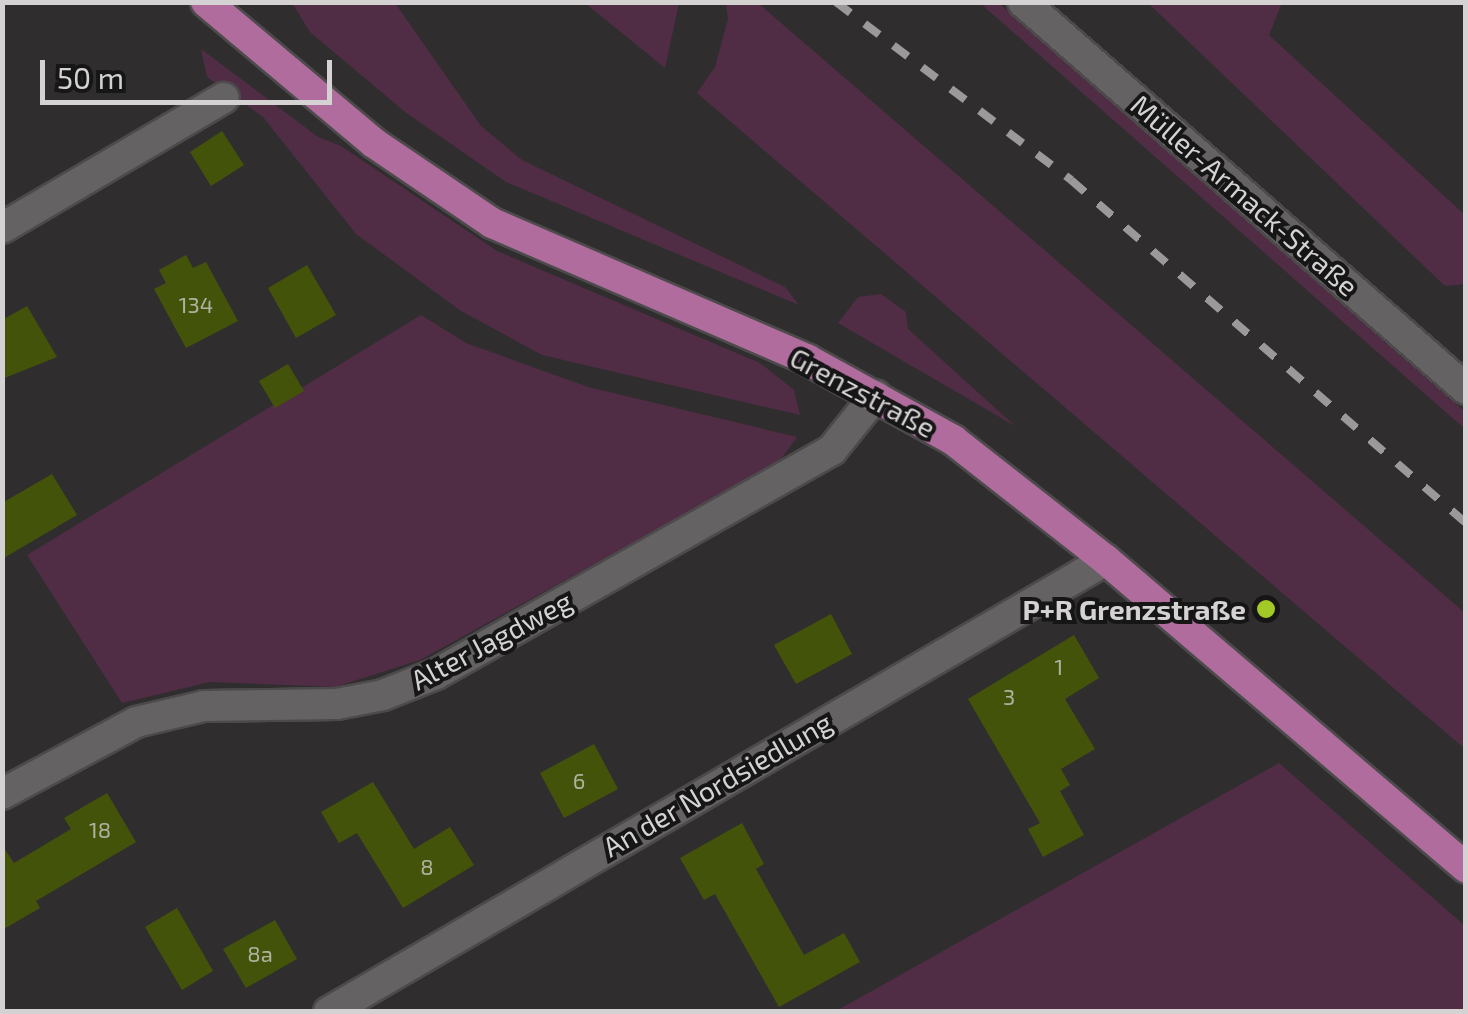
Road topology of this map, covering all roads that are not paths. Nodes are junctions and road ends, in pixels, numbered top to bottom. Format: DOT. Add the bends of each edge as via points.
graph roads {
  1 [pos="206,2"];
  2 [pos="1023,2"];
  3 [pos="224,98"];
  4 [pos="2,228"];
  5 [pos="1466,389"];
  6 [pos="876,395"];
  7 [pos="1106,560"];
  8 [pos="2,794"];
  9 [pos="1466,868"];
  10 [pos="329,1012"];
  1 -- 6 [label="main road, Grenzstraße" via="374,143 492,224"];
  2 -- 5 [label="street, Müller-Armack-Straße"];
  3 -- 4 [label="street"];
  6 -- 7 [label="main road, Grenzstraße" via="1006,478"];
  6 -- 8 [label="street, Alter Jagdweg" via="832,450 436,674 338,704 204,706 136,722"];
  7 -- 9 [label="main road, Grenzstraße"];
  7 -- 10 [label="street, An der Nordsiedlung"];
}
